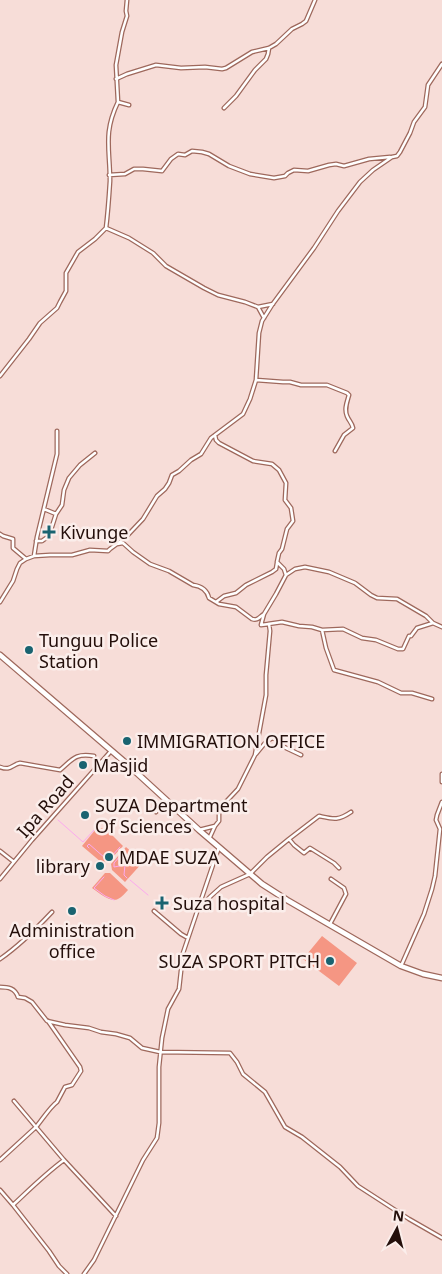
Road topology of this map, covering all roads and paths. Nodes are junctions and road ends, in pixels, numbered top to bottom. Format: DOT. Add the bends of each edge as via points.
graph roads {
  1 [pos="127,0"];
  2 [pos="315,0"];
  3 [pos="269,48"];
  4 [pos="442,64"];
  5 [pos="116,79"];
  6 [pos="118,102"];
  7 [pos="129,105"];
  8 [pos="224,108"];
  9 [pos="392,157"];
  10 [pos="109,176"];
  11 [pos="106,228"];
  12 [pos="273,304"];
  13 [pos="258,307"];
  14 [pos="264,318"];
  15 [pos="0,376"];
  16 [pos="256,380"];
  17 [pos="56,431"];
  18 [pos="214,435"];
  19 [pos="335,450"];
  20 [pos="95,453"];
  21 [pos="44,509"];
  22 [pos="56,514"];
  23 [pos="0,534"];
  24 [pos="36,541"];
  25 [pos="114,546"];
  26 [pos="34,556"];
  27 [pos="26,558"];
  28 [pos="277,562"];
  29 [pos="286,575"];
  30 [pos="0,602"];
  31 [pos="216,602"];
  32 [pos="264,614"];
  33 [pos="434,623"];
  34 [pos="261,624"];
  35 [pos="442,627"];
  36 [pos="322,630"];
  37 [pos="0,655"];
  38 [pos="432,698"];
  39 [pos="111,751"];
  40 [pos="255,755"];
  41 [pos="300,755"];
  42 [pos="94,756"];
  43 [pos="0,767"];
  44 [pos="442,774"];
  45 [pos="442,782"];
  46 [pos="166,800"];
  47 [pos="442,802"];
  48 [pos="156,812"];
  49 [pos="350,812"];
  50 [pos="215,826"];
  51 [pos="199,830"];
  52 [pos="209,839"];
  53 [pos="289,839"];
  54 [pos="219,847"];
  55 [pos="0,851"];
  56 [pos="14,862"];
  57 [pos="339,868"];
  58 [pos="250,874"];
  59 [pos="0,879"];
  60 [pos="331,879"];
  61 [pos="199,908"];
  62 [pos="52,912"];
  63 [pos="154,912"];
  64 [pos="330,924"];
  65 [pos="188,938"];
  66 [pos="0,959"];
  67 [pos="401,966"];
  68 [pos="442,978"];
  69 [pos="0,987"];
  70 [pos="48,1021"];
  71 [pos="160,1052"];
  72 [pos="14,1102"];
  73 [pos="36,1126"];
  74 [pos="0,1160"];
  75 [pos="64,1160"];
  76 [pos="0,1190"];
  77 [pos="13,1205"];
  78 [pos="116,1216"];
  79 [pos="442,1238"];
  80 [pos="67,1274"];
  81 [pos="84,1274"];
  1 -- 5 [label="street"];
  2 -- 3 [label="street" via="306,21"];
  3 -- 5 [label="street" via="252,52 224,69 156,65"];
  3 -- 8 [label="street" via="266,59"];
  4 -- 9 [label="street" via="428,85 423,111 400,152"];
  5 -- 6 [label="street"];
  6 -- 7 [label="street"];
  6 -- 10 [label="street" via="108,132"];
  9 -- 10 [label="street" via="369,158 344,166 336,164 308,171 294,170 274,178 250,174 209,154 192,151 178,154 162,171 144,168"];
  9 -- 12 [label="street" via="360,182"];
  10 -- 11 [label="street"];
  11 -- 13 [label="street" via="153,252 166,266 204,288"];
  11 -- 15 [label="street" via="78,252 66,273 66,291 57,308 40,323"];
  12 -- 13 [label="street"];
  12 -- 14 [label="street"];
  13 -- 14 [label="street"];
  14 -- 16 [label="street" via="259,333"];
  16 -- 18 [label="street" via="243,414"];
  16 -- 19 [label="street" via="327,385 347,392 346,412 353,428 344,435"];
  17 -- 21 [label="street" via="57,454"];
  18 -- 25 [label="street" via="201,454 172,475 143,519"];
  18 -- 28 [label="street" via="219,443 254,461 272,464 286,483 285,500 291,508 293,521 287,529"];
  20 -- 22 [label="street" via="70,478"];
  21 -- 22 [label="street"];
  21 -- 24 [label="street"];
  22 -- 24 [label="street" via="49,536"];
  23 -- 27 [label="street" via="13,539 13,548"];
  24 -- 26 [label="street"];
  25 -- 26 [label="street" via="108,551"];
  25 -- 31 [label="street" via="123,543 157,568 203,588"];
  26 -- 27 [label="street"];
  27 -- 30 [label="street" via="20,563"];
  28 -- 29 [label="street"];
  28 -- 31 [label="street" via="272,572"];
  29 -- 32 [label="street"];
  29 -- 33 [label="street" via="305,567 329,572 356,583 377,598 397,599"];
  31 -- 32 [label="street" via="236,607 255,620"];
  32 -- 34 [label="street"];
  33 -- 35 [label="street"];
  33 -- 36 [label="street" via="417,628 403,649 362,638 344,629"];
  34 -- 36 [label="street" via="282,622"];
  34 -- 40 [label="street" via="268,624 270,631 266,695"];
  36 -- 38 [label="street" via="334,670 378,682 401,693"];
  37 -- 39 [label="main road"];
  39 -- 46 [label="main road"];
  39 -- 56 [label="street, Ipa Road"];
  40 -- 41 [label="street" via="272,738"];
  40 -- 50 [label="street" via="238,789 222,806"];
  42 -- 43 [label="street" via="76,756 60,770 20,763 11,768"];
  44 -- 45 [label="street"];
  46 -- 48 [label="street"];
  46 -- 51 [label="main road"];
  47 -- 67 [label="street" via="436,820 440,829 432,889"];
  49 -- 53 [label="street" via="338,819 319,816"];
  50 -- 51 [label="street"];
  50 -- 52 [label="street"];
  51 -- 52 [label="main road"];
  52 -- 54 [label="main road"];
  53 -- 57 [label="street" via="304,853 310,848"];
  53 -- 58 [label="street"];
  54 -- 58 [label="main road"];
  54 -- 61 [label="street"];
  55 -- 56 [label="street"];
  56 -- 59 [label="street, Ipa Road"];
  58 -- 61 [label="street" via="222,887"];
  58 -- 64 [label="main road" via="272,891"];
  60 -- 64 [label="street" via="344,888 346,894"];
  61 -- 65 [label="street"];
  62 -- 66 [label="street"];
  63 -- 65 [label="street"];
  64 -- 67 [label="main road"];
  65 -- 71 [label="street" via="179,989 168,1010"];
  67 -- 68 [label="main road"];
  69 -- 70 [label="street" via="12,988 18,997 32,1002"];
  70 -- 71 [label="street" via="116,1034 130,1038 142,1048"];
  70 -- 73 [label="street" via="81,1071"];
  71 -- 78 [label="street" via="156,1138"];
  71 -- 79 [label="street" via="230,1053 243,1074 265,1092 285,1127 340,1167 358,1186"];
  72 -- 73 [label="street"];
  73 -- 74 [label="street"];
  73 -- 75 [label="street"];
  75 -- 77 [label="street"];
  75 -- 78 [label="street"];
  76 -- 77 [label="street"];
  77 -- 80 [label="street"];
  78 -- 81 [label="street"];
}
